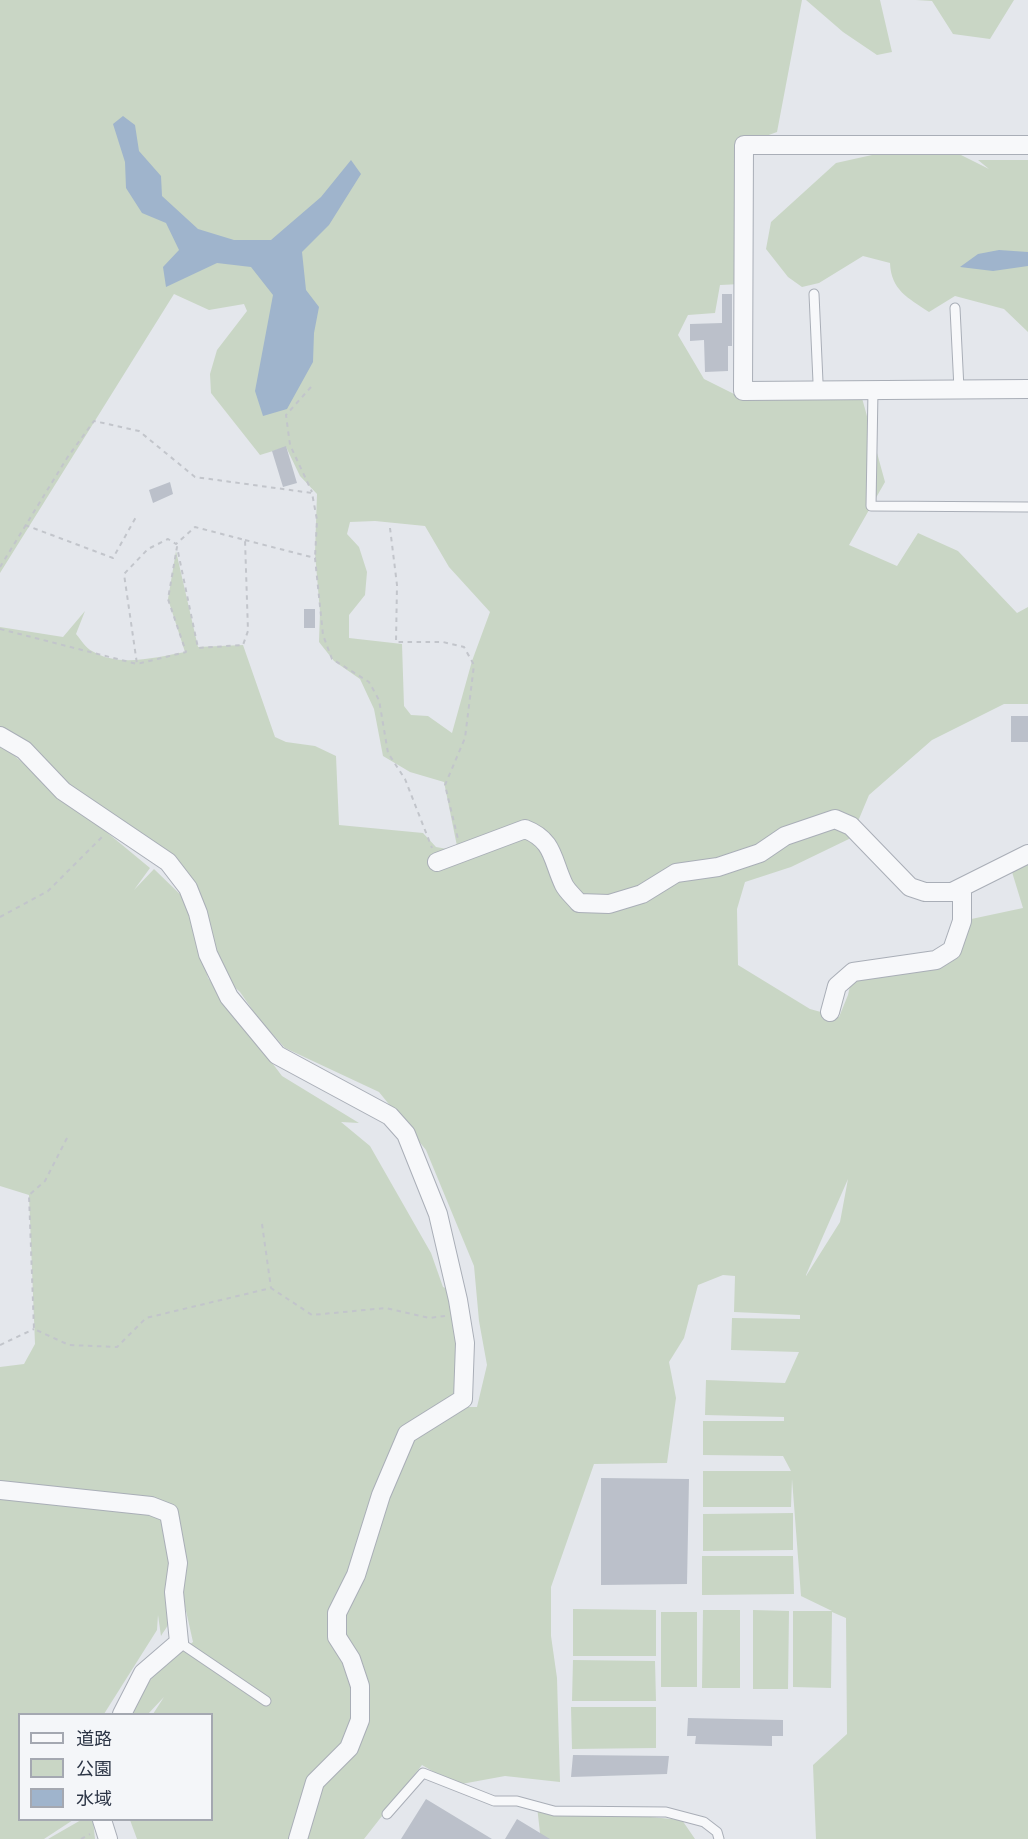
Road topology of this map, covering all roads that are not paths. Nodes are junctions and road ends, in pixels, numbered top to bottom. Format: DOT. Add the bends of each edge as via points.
graph roads {
  1 [pos="1028,145"];
  2 [pos="814,294"];
  3 [pos="955,308"];
  4 [pos="959,388"];
  5 [pos="1028,389"];
  6 [pos="816,391"];
  7 [pos="873,391"];
  8 [pos="1028,507"];
  9 [pos="0,736"];
  10 [pos="1028,854"];
  11 [pos="437,862"];
  12 [pos="962,887"];
  13 [pos="830,1012"];
  14 [pos="0,1490"];
  15 [pos="179,1642"];
  16 [pos="266,1701"];
  17 [pos="123,1713"];
  18 [pos="387,1814"];
  19 [pos="102,1821"];
  20 [pos="108,1839"];
  21 [pos="298,1839"];
  22 [pos="719,1839"];
  1 -- 6 [label="street" via="744,145 743,391"];
  2 -- 6 [label="lane"];
  3 -- 4 [label="lane"];
  4 -- 5 [label="street"];
  4 -- 7 [label="street"];
  6 -- 7 [label="street"];
  7 -- 8 [label="lane" via="871,506"];
  9 -- 21 [label="street" via="24,750 63,791 159,854 188,888 208,954 229,997 277,1055 390,1116 406,1134 438,1214 466,1353 463,1399 407,1434 381,1495 356,1575 337,1613 337,1637 351,1659 360,1686 360,1720 349,1748 315,1782"];
  10 -- 12 [label="street"];
  11 -- 12 [label="street" via="525,829 537,834 553,852 564,886 579,903 609,904 642,894 676,873 718,867 760,853 785,836 835,819 851,826 910,887 926,892 952,892"];
  12 -- 13 [label="street" via="962,921 952,950 936,960 853,972 837,986"];
  14 -- 15 [label="street" via="151,1506 169,1513 178,1563 174,1592"];
  15 -- 16 [label="lane"];
  15 -- 17 [label="street" via="143,1673"];
  18 -- 22 [label="lane" via="423,1773 494,1801 517,1801 554,1811 666,1812 704,1822 717,1832"];
  19 -- 20 [label="street"];
}
